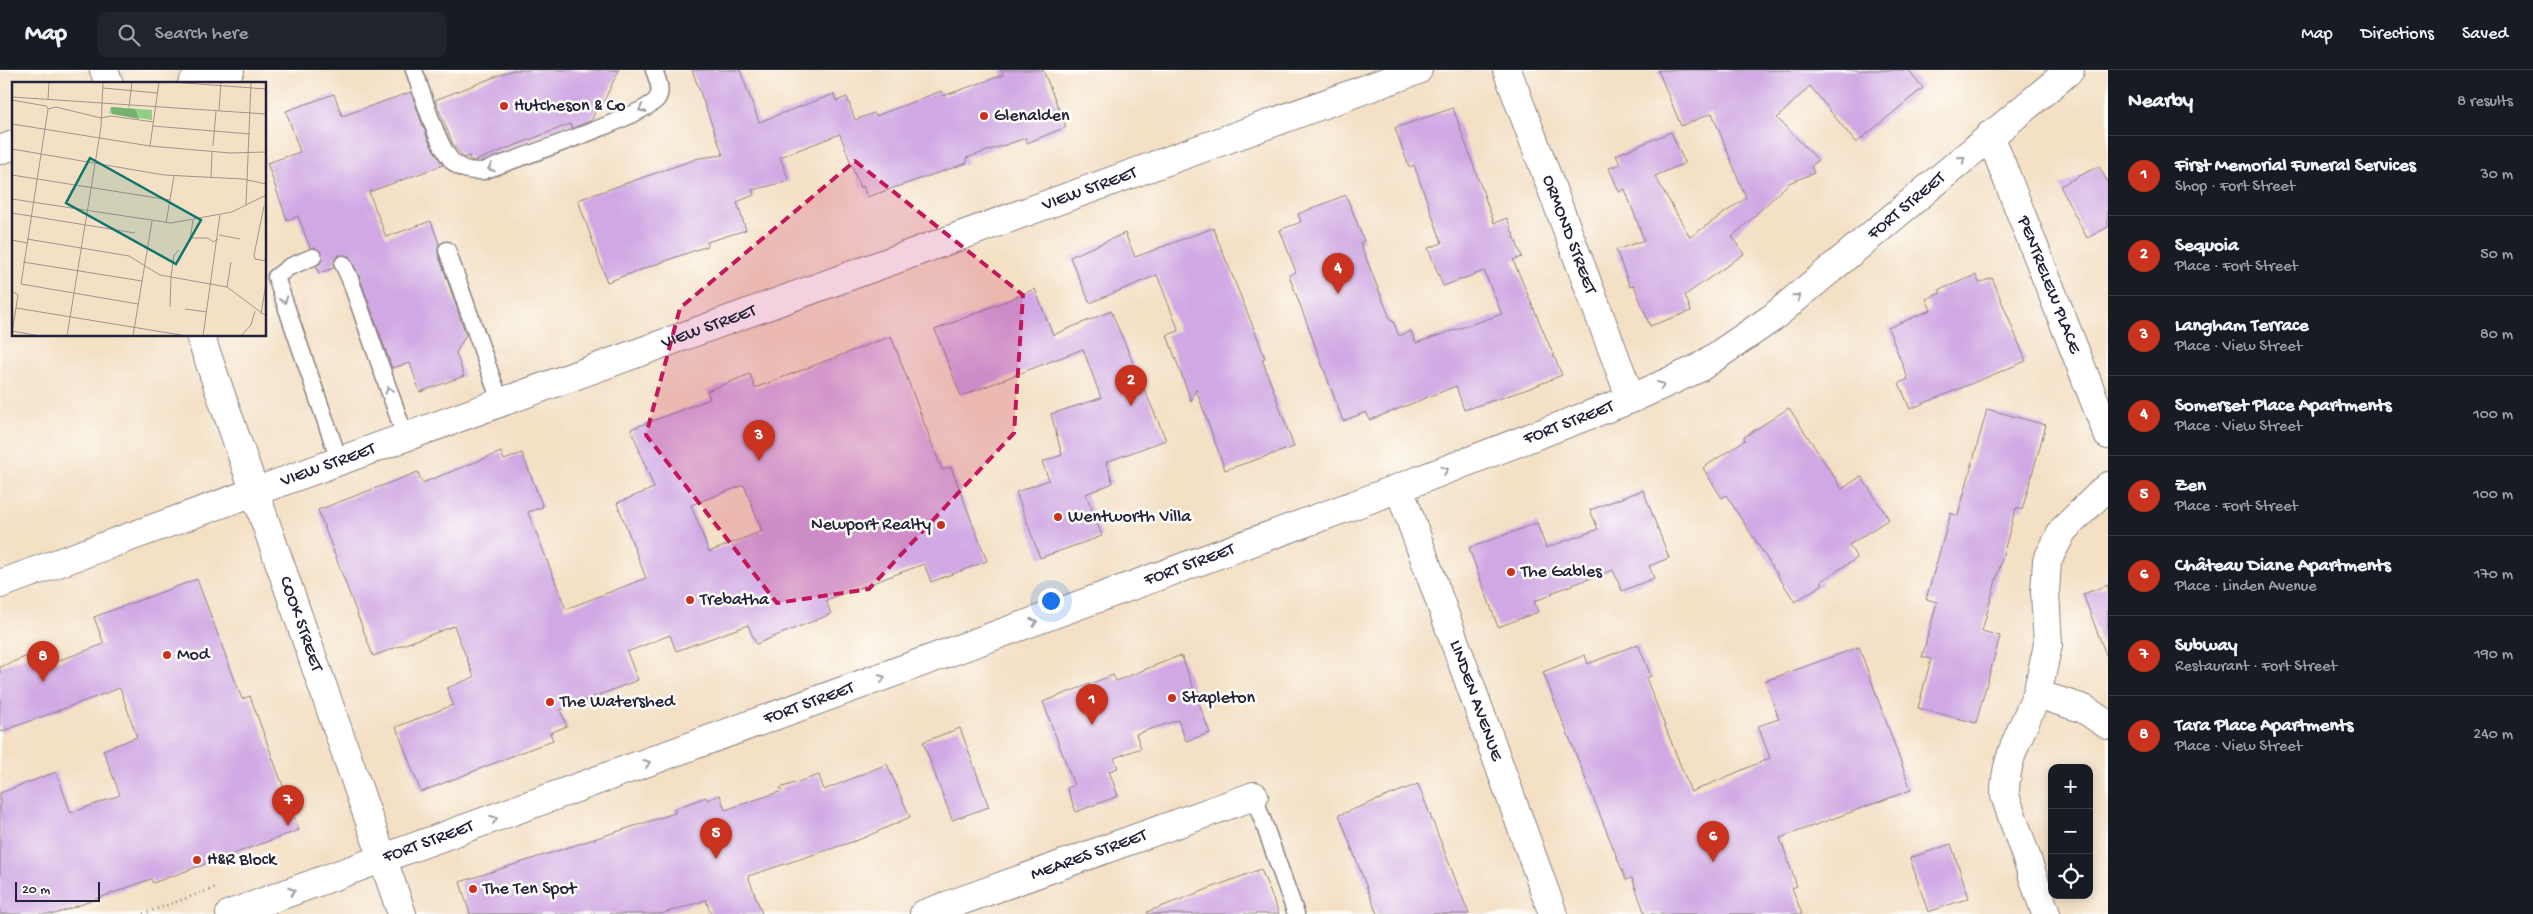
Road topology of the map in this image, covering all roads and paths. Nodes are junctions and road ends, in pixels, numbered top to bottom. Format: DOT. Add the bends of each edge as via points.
graph roads {
  1 [pos="104,70"];
  2 [pos="230,70"];
  3 [pos="414,70"];
  4 [pos="654,70"];
  5 [pos="1418,70"];
  6 [pos="1507,70"];
  7 [pos="2070,70"];
  8 [pos="108,82"];
  9 [pos="197,82"];
  10 [pos="1990,135"];
  11 [pos="447,250"];
  12 [pos="313,257"];
  13 [pos="343,264"];
  14 [pos="200,336"];
  15 [pos="1631,399"];
  16 [pos="500,401"];
  17 [pos="2106,421"];
  18 [pos="406,436"];
  19 [pos="339,460"];
  20 [pos="2108,486"];
  21 [pos="1400,488"];
  22 [pos="256,490"];
  23 [pos="0,584"];
  24 [pos="2037,694"];
  25 [pos="2108,725"];
  26 [pos="1254,796"];
  27 [pos="382,859"];
  28 [pos="230,914"];
  29 [pos="402,914"];
  30 [pos="924,914"];
  31 [pos="1296,914"];
  32 [pos="1554,914"];
  33 [pos="2046,914"];
  1 -- 8 [label="street"];
  2 -- 9 [label="street"];
  4 -- 3 [label="lane, one-way" via="660,89 658,98 649,106 483,171 469,171 455,165 444,153"];
  5 -- 16 [label="street, VIEW STREET"];
  6 -- 15 [label="street, ORMOND STREET"];
  7 -- 10 [label="street, FORT STREET"];
  15 -- 10 [label="street, FORT STREET, one-way" via="1699,368 1772,318"];
  10 -- 17 [label="street, PENTRELEW PLACE"];
  11 -- 16 [label="lane"];
  12 -- 19 [label="lane, one-way" via="289,267 276,277"];
  18 -- 13 [label="lane, one-way"];
  14 -- 22 [label="street, COOK STREET"];
  21 -- 15 [label="street, FORT STREET, one-way"];
  16 -- 18 [label="street, VIEW STREET"];
  18 -- 19 [label="street, VIEW STREET"];
  19 -- 22 [label="street, VIEW STREET"];
  20 -- 24 [label="street" via="2063,530 2047,561 2048,645"];
  27 -- 21 [label="street, FORT STREET, one-way"];
  21 -- 32 [label="street, LINDEN AVENUE"];
  22 -- 23 [label="street, VIEW STREET"];
  22 -- 27 [label="street, COOK STREET"];
  24 -- 25 [label="street" via="2084,709"];
  24 -- 33 [label="street" via="2011,754 2005,776 2005,796"];
  26 -- 30 [label="street, MEARES STREET"];
  26 -- 31 [label="lane"];
  28 -- 27 [label="street, FORT STREET, one-way"];
  27 -- 29 [label="street, COOK STREET"];
}
